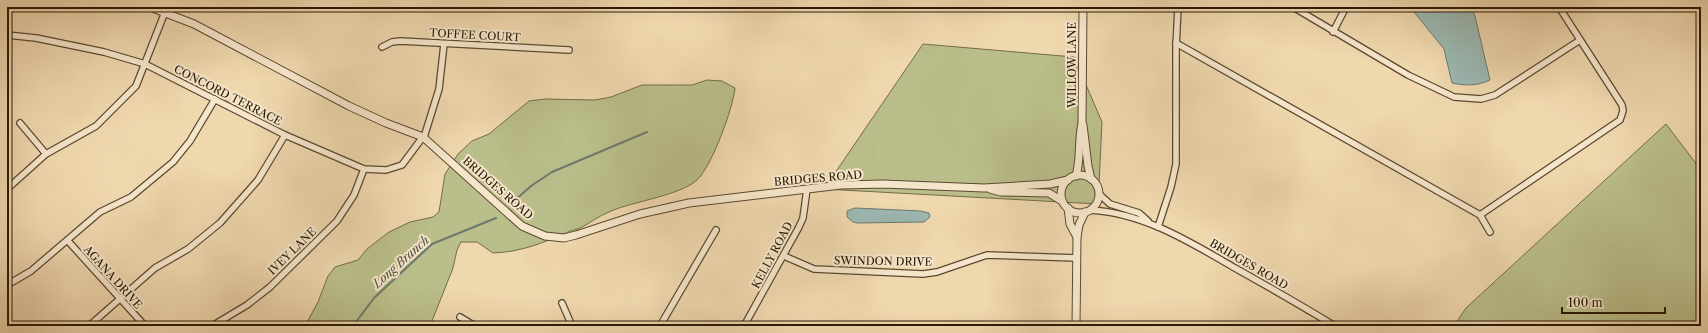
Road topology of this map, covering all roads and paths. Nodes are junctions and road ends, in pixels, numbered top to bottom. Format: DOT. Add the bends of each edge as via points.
graph roads {
  1 [pos="150,7"];
  2 [pos="1083,7"];
  3 [pos="1178,7"];
  4 [pos="1292,7"];
  5 [pos="1346,7"];
  6 [pos="1559,7"];
  7 [pos="164,12"];
  8 [pos="1333,32"];
  9 [pos="7,35"];
  10 [pos="1580,40"];
  11 [pos="1176,43"];
  12 [pos="444,44"];
  13 [pos="382,47"];
  14 [pos="569,50"];
  15 [pos="145,64"];
  16 [pos="215,99"];
  17 [pos="20,123"];
  18 [pos="1082,123"];
  19 [pos="285,135"];
  20 [pos="423,137"];
  21 [pos="46,154"];
  22 [pos="364,169"];
  23 [pos="1076,176"];
  24 [pos="1091,179"];
  25 [pos="1068,180"];
  26 [pos="984,188"];
  27 [pos="7,189"];
  28 [pos="807,189"];
  29 [pos="1099,194"];
  30 [pos="1062,201"];
  31 [pos="1068,208"];
  32 [pos="1088,211"];
  33 [pos="1480,215"];
  34 [pos="1152,223"];
  35 [pos="1158,227"];
  36 [pos="716,230"];
  37 [pos="1490,232"];
  38 [pos="1077,237"];
  39 [pos="68,241"];
  40 [pos="784,256"];
  41 [pos="1077,258"];
  42 [pos="7,285"];
  43 [pos="119,300"];
  44 [pos="562,303"];
  45 [pos="460,317"];
  46 [pos="89,326"];
  47 [pos="145,326"];
  48 [pos="212,326"];
  49 [pos="475,326"];
  50 [pos="572,326"];
  51 [pos="583,326"];
  52 [pos="599,326"];
  53 [pos="660,326"];
  54 [pos="744,326"];
  55 [pos="1076,326"];
  56 [pos="1211,326"];
  57 [pos="1237,326"];
  58 [pos="1335,326"];
  1 -- 7 [label="street, BRIDGES ROAD"];
  2 -- 18 [label="street, WILLOW LANE"];
  3 -- 11 [label="street"];
  4 -- 8 [label="street"];
  5 -- 8 [label="street"];
  6 -- 10 [label="street"];
  7 -- 15 [label="street"];
  7 -- 20 [label="street, BRIDGES ROAD" via="194,24 349,106"];
  8 -- 10 [label="street" via="1408,75 1454,98 1463,99 1481,99 1495,95"];
  9 -- 15 [label="street, CONCORD TERRACE" via="36,38 104,52"];
  10 -- 33 [label="street" via="1622,105 1620,120"];
  11 -- 33 [label="street"];
  11 -- 35 [label="street" via="1176,164"];
  12 -- 13 [label="street, TOFFEE COURT" via="400,41"];
  12 -- 14 [label="street, TOFFEE COURT"];
  12 -- 20 [label="street, CONCORD TERRACE" via="439,89"];
  15 -- 16 [label="street, CONCORD TERRACE"];
  15 -- 21 [label="street" via="136,86 96,126"];
  16 -- 19 [label="street, CONCORD TERRACE"];
  16 -- 39 [label="street" via="190,141 173,162 131,197 100,212"];
  17 -- 21 [label="street"];
  18 -- 23 [label="street, WILLOW LANE" via="1079,136 1080,164"];
  18 -- 24 [label="street, WILLOW LANE"];
  19 -- 22 [label="street, CONCORD TERRACE"];
  19 -- 43 [label="street" via="258,180 220,223 188,249 156,268"];
  20 -- 22 [label="street, CONCORD TERRACE" via="402,165 386,170"];
  20 -- 28 [label="street, BRIDGES ROAD" via="522,226 552,238 576,235 640,214 688,203"];
  21 -- 27 [label="street"];
  22 -- 48 [label="street, IVEY LANE" via="354,195 337,220 270,286 247,305"];
  23 -- 24 [label="street" via="1082,175"];
  23 -- 25 [label="street"];
  24 -- 29 [label="street" via="1097,185"];
  25 -- 26 [label="street, BRIDGES ROAD" via="1050,184"];
  25 -- 30 [label="street" via="1062,188"];
  26 -- 28 [label="street, BRIDGES ROAD" via="883,184"];
  26 -- 30 [label="street, BRIDGES ROAD" via="1001,192 1049,193"];
  28 -- 40 [label="street, KELLY ROAD" via="803,218"];
  29 -- 32 [label="street" via="1097,203"];
  29 -- 34 [label="street, BRIDGES ROAD" via="1110,204 1139,213"];
  30 -- 31 [label="street"];
  31 -- 32 [label="street" via="1076,213"];
  31 -- 38 [label="street" via="1070,224"];
  32 -- 34 [label="street, BRIDGES ROAD" via="1107,211"];
  32 -- 38 [label="street" via="1079,225"];
  33 -- 37 [label="street"];
  34 -- 35 [label="street, BRIDGES ROAD"];
  35 -- 58 [label="street, BRIDGES ROAD" via="1211,254"];
  36 -- 53 [label="street"];
  38 -- 41 [label="street"];
  39 -- 42 [label="street" via="31,271"];
  39 -- 43 [label="street, AGANA DRIVE"];
  40 -- 41 [label="street, SWINDON DRIVE" via="814,270 923,274 937,272 988,255"];
  40 -- 54 [label="street, KELLY ROAD"];
  41 -- 55 [label="street"];
  43 -- 46 [label="street"];
  43 -- 47 [label="street, AGANA DRIVE"];
  44 -- 50 [label="street"];
  45 -- 49 [label="street"];
  51 -- 52 [label="street"];
  56 -- 57 [label="street"];
}
